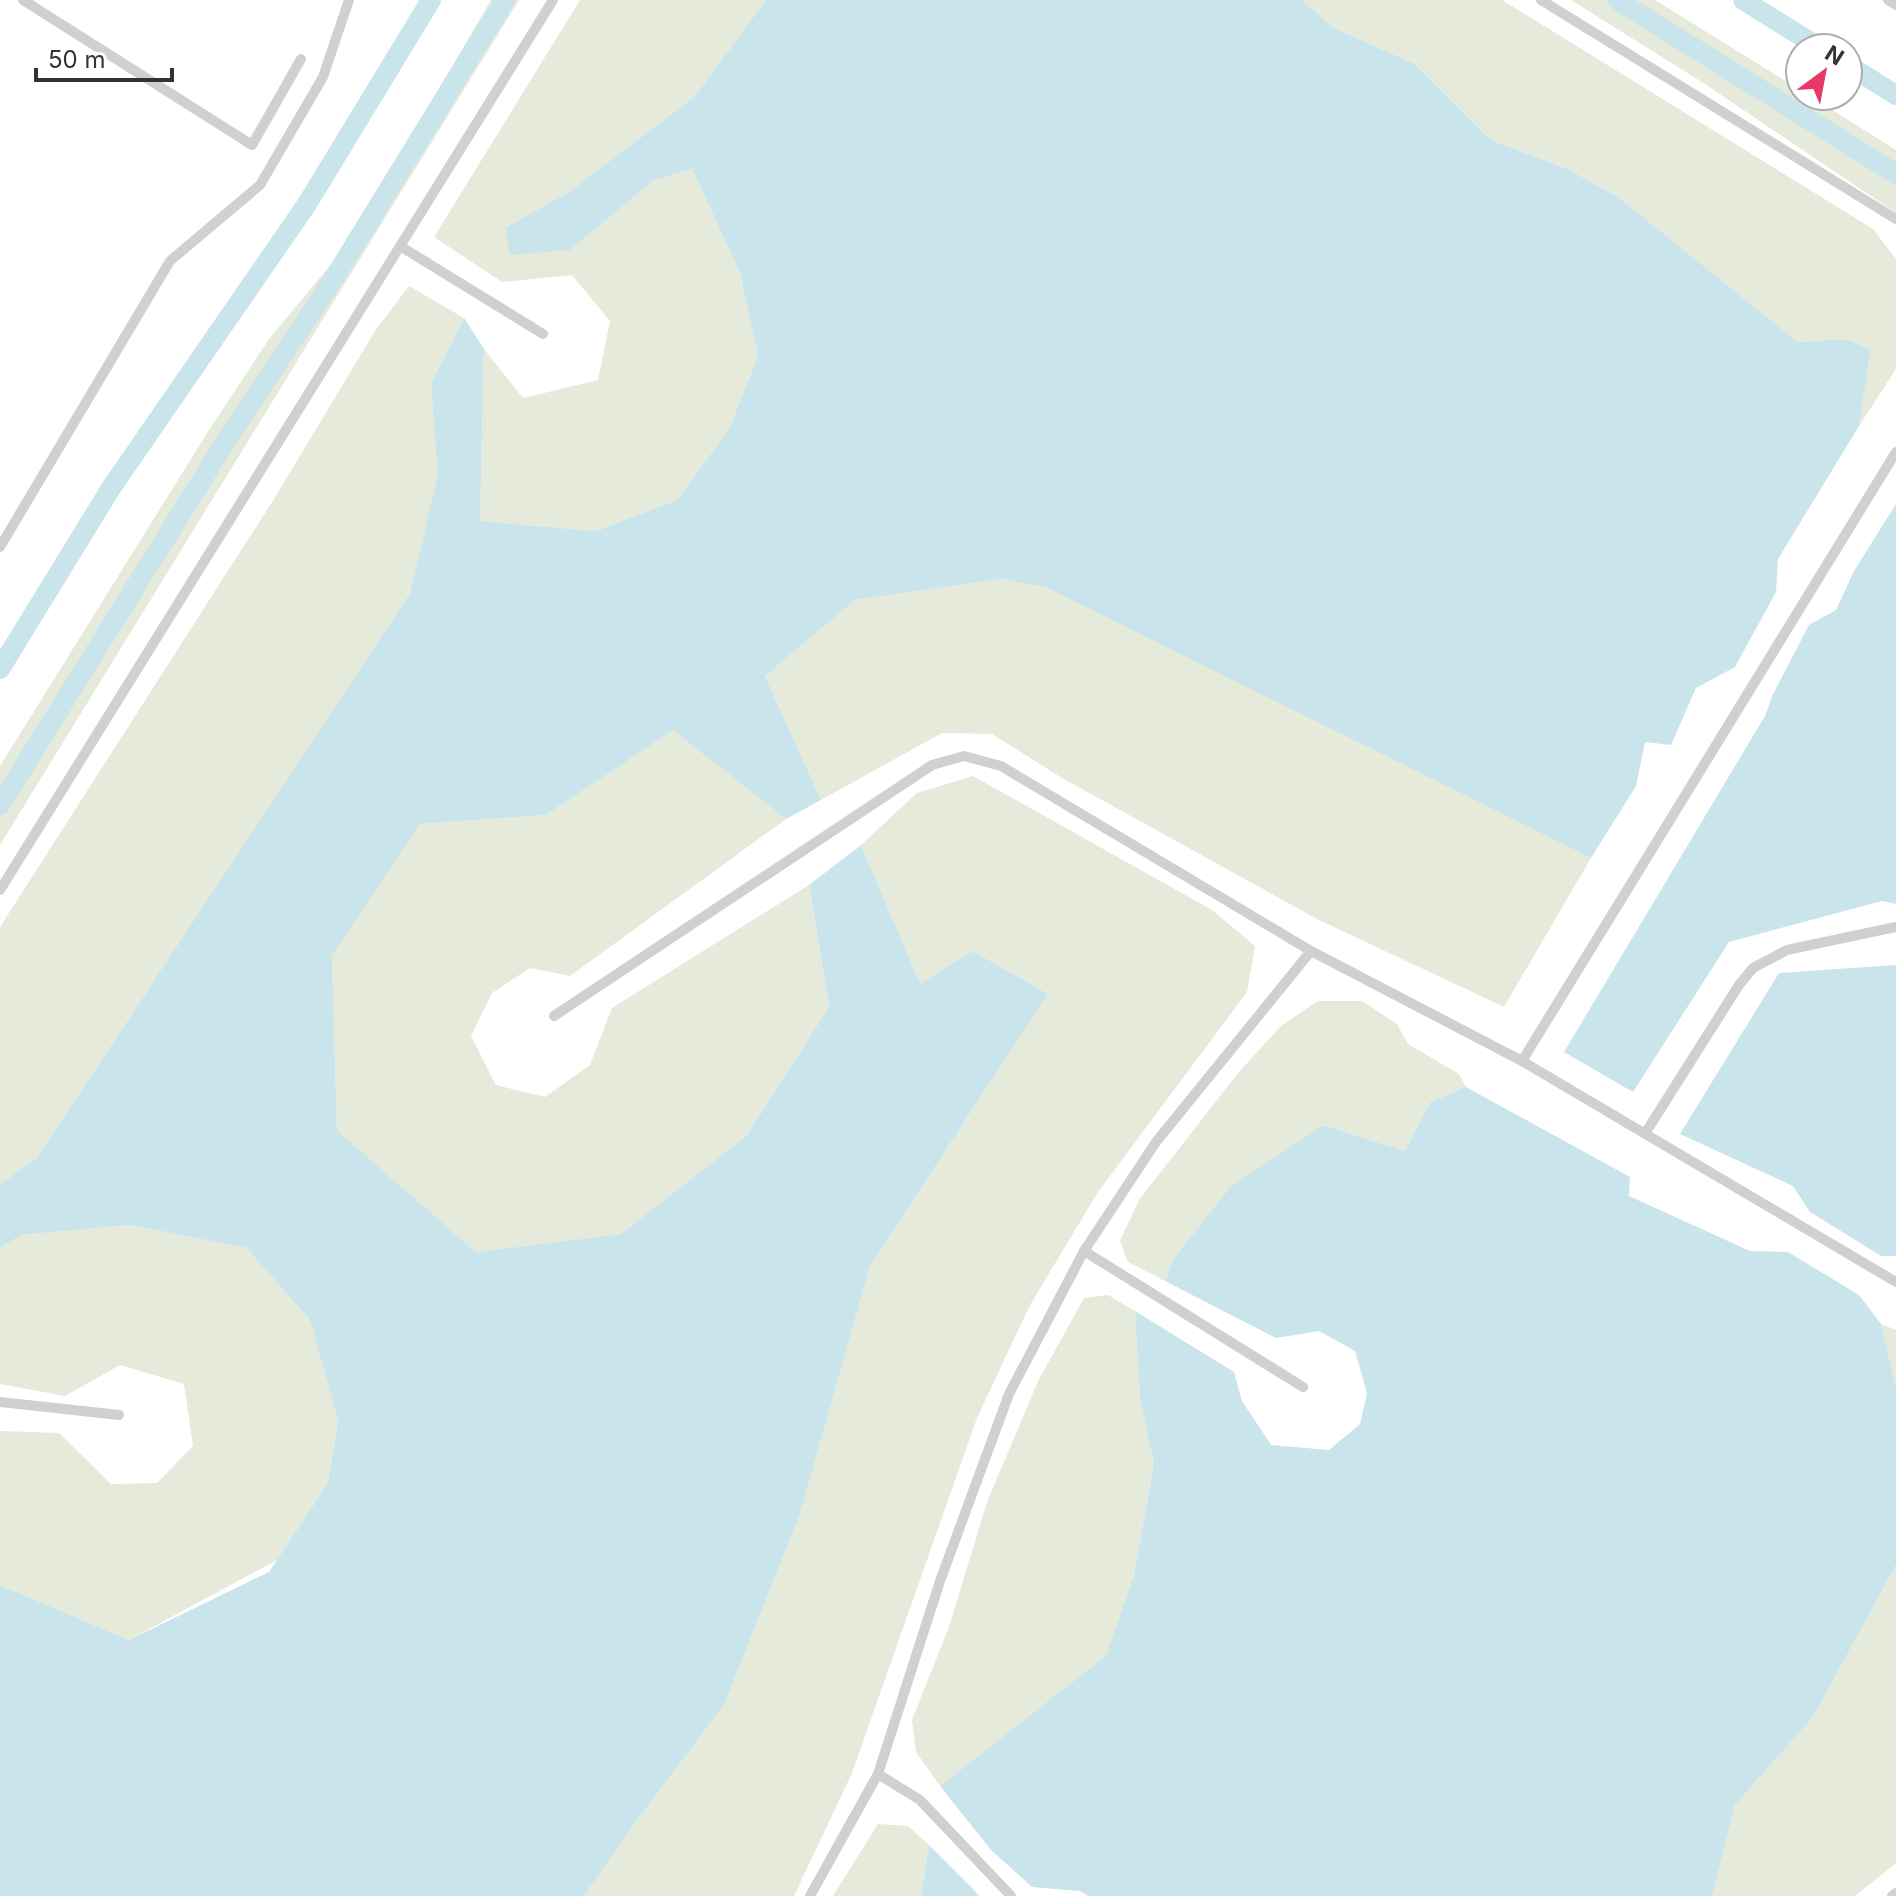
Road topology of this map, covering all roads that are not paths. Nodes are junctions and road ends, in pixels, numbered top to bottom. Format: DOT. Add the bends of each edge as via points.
graph roads {
  1 [pos="23,0"];
  2 [pos="349,0"];
  3 [pos="553,0"];
  4 [pos="1541,0"];
  5 [pos="1888,0"];
  6 [pos="1896,5"];
  7 [pos="301,59"];
  8 [pos="1896,219"];
  9 [pos="400,246"];
  10 [pos="543,334"];
  11 [pos="1896,452"];
  12 [pos="0,547"];
  13 [pos="0,890"];
  14 [pos="1896,927"];
  15 [pos="1311,951"];
  16 [pos="554,1016"];
  17 [pos="1522,1061"];
  18 [pos="1646,1132"];
  19 [pos="1084,1251"];
  20 [pos="1896,1282"];
  21 [pos="1303,1387"];
  22 [pos="0,1402"];
  23 [pos="119,1415"];
  24 [pos="878,1774"];
  25 [pos="810,1896"];
  26 [pos="1011,1896"];
  1 -- 7 [label="lane" via="252,145"];
  2 -- 12 [label="lane" via="323,77 260,185 170,261"];
  3 -- 9 [label="lane"];
  4 -- 8 [label="lane"];
  5 -- 6 [label="lane"];
  9 -- 10 [label="lane"];
  9 -- 13 [label="lane"];
  11 -- 17 [label="lane"];
  14 -- 18 [label="lane" via="1787,950 1753,968"];
  15 -- 16 [label="lane" via="1001,766 964,756 932,765"];
  15 -- 17 [label="lane"];
  15 -- 19 [label="lane" via="1156,1142"];
  17 -- 18 [label="lane"];
  18 -- 20 [label="lane"];
  19 -- 21 [label="lane"];
  19 -- 24 [label="lane" via="1009,1394 940,1581"];
  22 -- 23 [label="lane"];
  24 -- 25 [label="lane"];
  24 -- 26 [label="lane" via="920,1800"];
}
